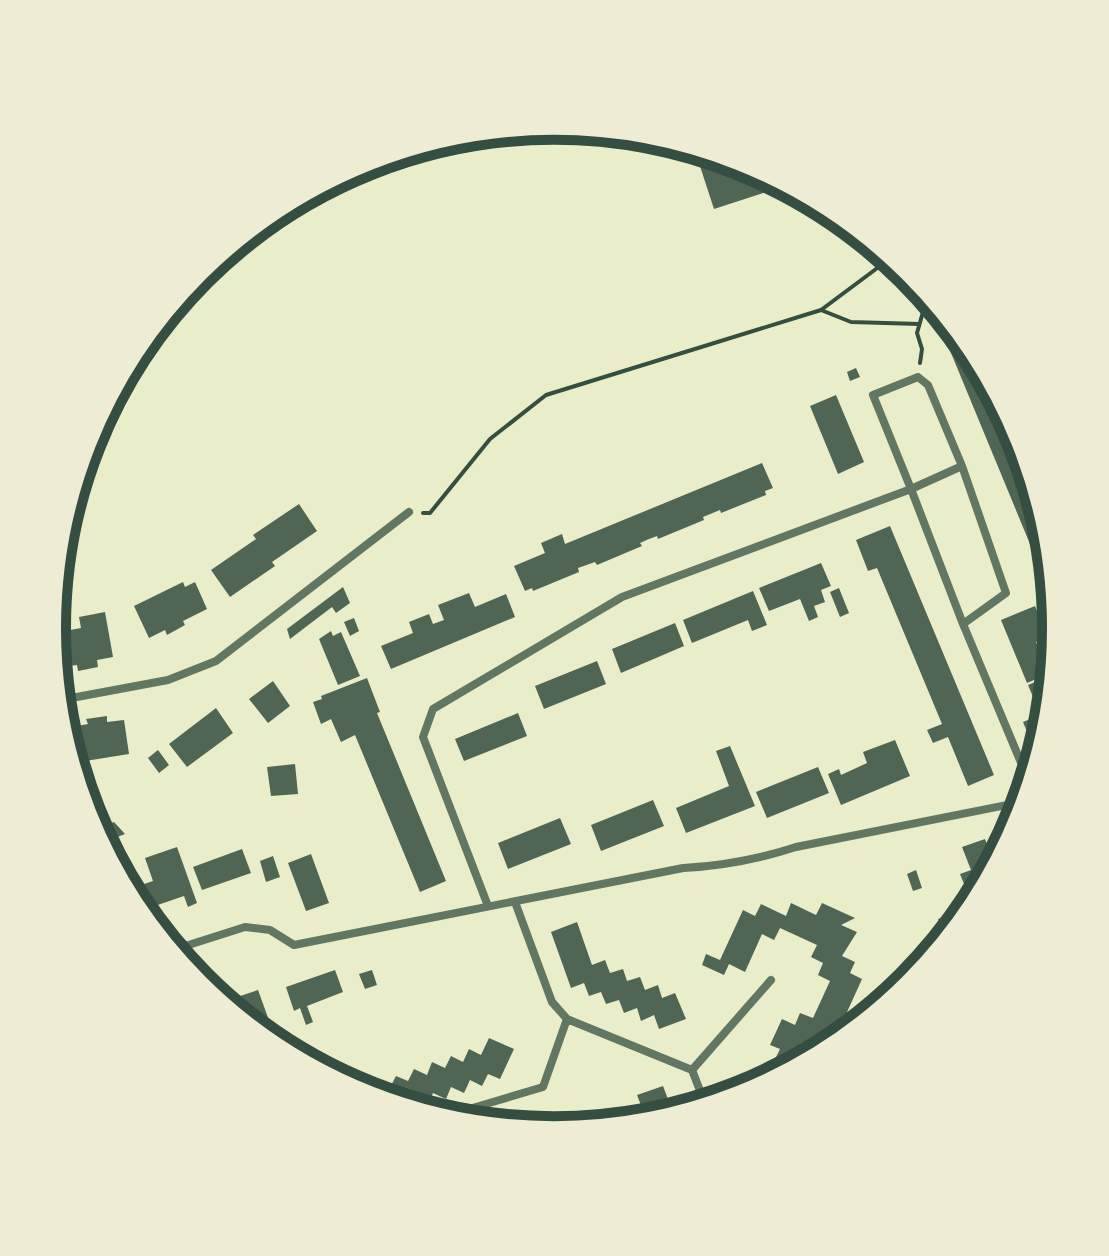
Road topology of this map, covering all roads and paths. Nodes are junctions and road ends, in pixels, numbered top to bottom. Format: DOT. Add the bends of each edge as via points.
graph roads {
  1 [pos="880,266"];
  2 [pos="924,308"];
  3 [pos="821,310"];
  4 [pos="919,324"];
  5 [pos="918,377"];
  6 [pos="962,466"];
  7 [pos="911,489"];
  8 [pos="409,512"];
  9 [pos="963,624"];
  10 [pos="71,698"];
  11 [pos="1022,766"];
  12 [pos="1010,804"];
  13 [pos="515,902"];
  14 [pos="488,906"];
  15 [pos="184,946"];
  16 [pos="771,980"];
  17 [pos="567,1019"];
  18 [pos="692,1070"];
  19 [pos="701,1094"];
  20 [pos="470,1109"];
  1 -- 3 [label="path"];
  2 -- 4 [label="path"];
  3 -- 4 [label="path" via="851,322"];
  3 -- 8 [label="path" via="546,395 490,439 430,513"];
  4 -- 5 [label="path"];
  5 -- 6 [label="street" via="928,385"];
  5 -- 7 [label="street" via="873,395"];
  6 -- 7 [label="street"];
  6 -- 9 [label="street" via="1006,593"];
  7 -- 9 [label="street"];
  7 -- 14 [label="street" via="622,597 433,709 423,737"];
  8 -- 10 [label="street" via="216,661 168,680"];
  9 -- 11 [label="street"];
  12 -- 13 [label="street"];
  13 -- 14 [label="street"];
  13 -- 17 [label="street" via="552,1002"];
  14 -- 15 [label="street" via="294,945 270,930 245,927"];
  16 -- 18 [label="street"];
  17 -- 18 [label="street"];
  17 -- 20 [label="street" via="543,1087"];
  18 -- 19 [label="street"];
}
